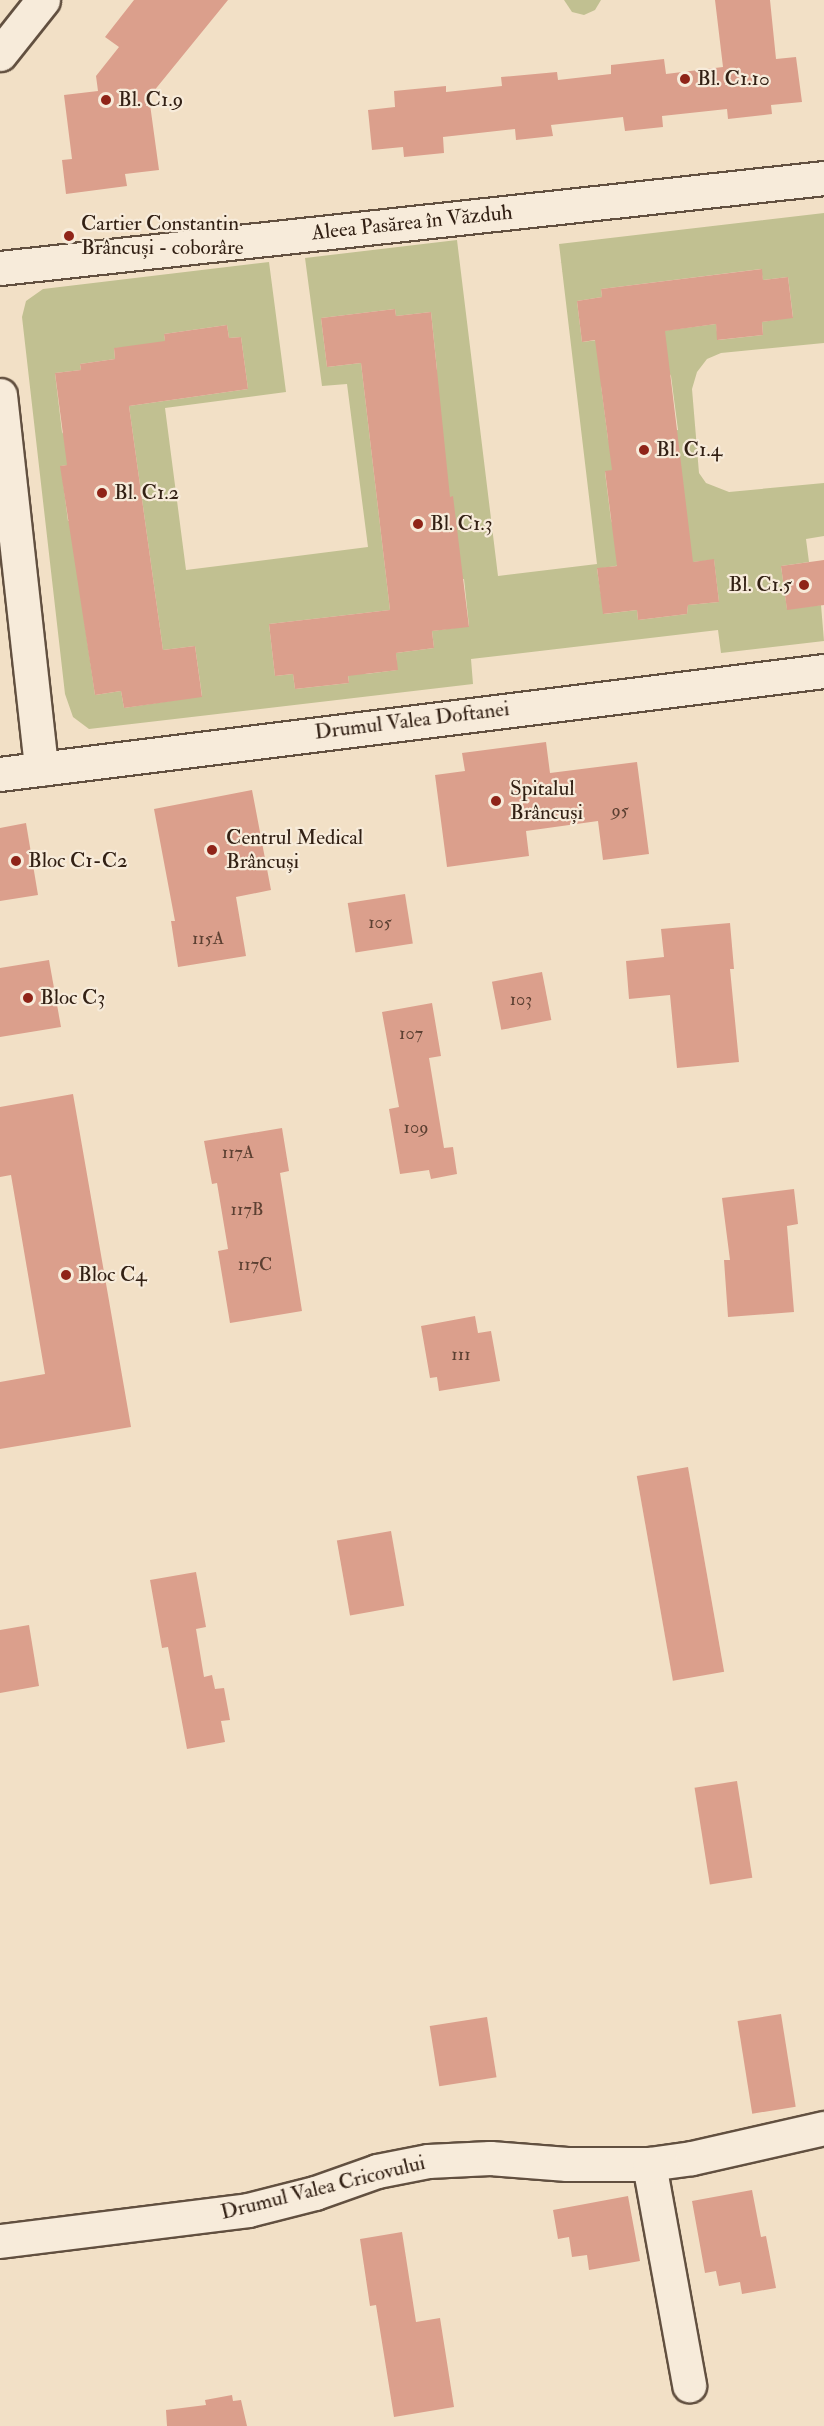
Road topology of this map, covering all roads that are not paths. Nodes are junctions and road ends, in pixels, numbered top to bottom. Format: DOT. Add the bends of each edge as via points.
graph roads {
  1 [pos="43,0"];
  2 [pos="0,54"];
  3 [pos="824,178"];
  4 [pos="0,268"];
  5 [pos="0,395"];
  6 [pos="824,671"];
  7 [pos="42,769"];
  8 [pos="0,774"];
  9 [pos="824,2128"];
  10 [pos="649,2164"];
  11 [pos="0,2241"];
  12 [pos="689,2385"];
  1 -- 2 [label="street"];
  3 -- 4 [label="street, Aleea Pasărea în Văzduh"];
  5 -- 7 [label="street"];
  6 -- 7 [label="street, Drumul Valea Doftanei"];
  7 -- 8 [label="street, Drumul Valea Doftanei"];
  9 -- 10 [label="street, Drumul Valea Cricovului"];
  10 -- 11 [label="street, Drumul Valea Cricovului" via="567,2164 490,2158 428,2161 377,2171 315,2193 248,2210"];
  10 -- 12 [label="street"];
}
